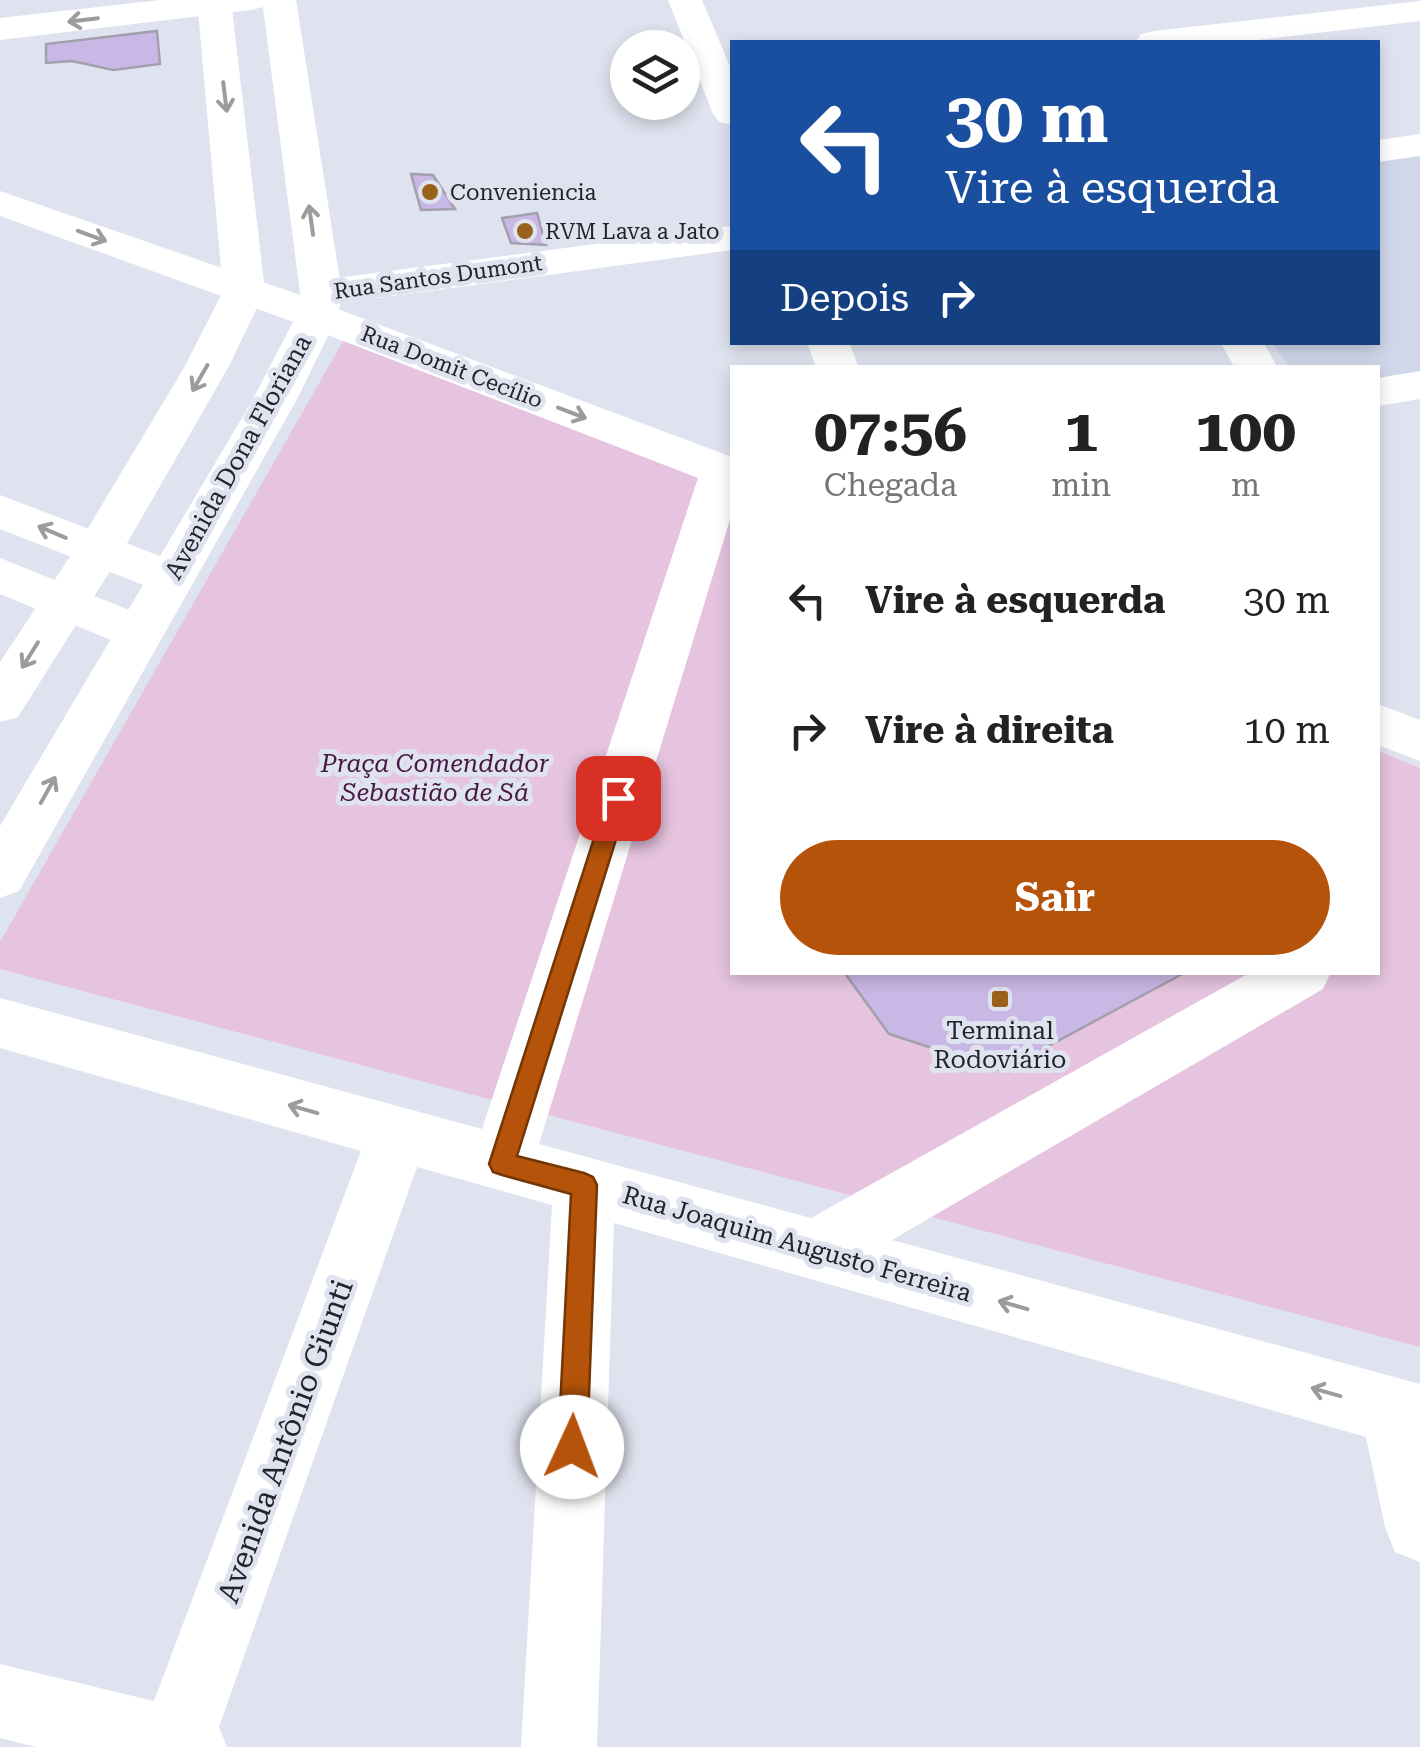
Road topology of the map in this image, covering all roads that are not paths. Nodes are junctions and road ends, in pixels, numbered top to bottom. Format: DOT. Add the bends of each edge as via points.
graph roads {
  1 [pos="279,0"];
  2 [pos="685,0"];
  3 [pos="1412,0"];
  4 [pos="226,2"];
  5 [pos="1420,9"];
  6 [pos="0,30"];
  7 [pos="1170,40"];
  8 [pos="730,100"];
  9 [pos="1420,145"];
  10 [pos="1380,151"];
  11 [pos="0,202"];
  12 [pos="730,238"];
  13 [pos="244,291"];
  14 [pos="319,304"];
  15 [pos="1420,386"];
  16 [pos="1380,392"];
  17 [pos="728,472"];
  18 [pos="0,511"];
  19 [pos="98,552"];
  20 [pos="0,574"];
  21 [pos="169,578"];
  22 [pos="64,602"];
  23 [pos="137,632"];
  24 [pos="1420,697"];
  25 [pos="0,703"];
  26 [pos="1380,704"];
  27 [pos="1380,725"];
  28 [pos="1420,741"];
  29 [pos="0,874"];
  30 [pos="1298,975"];
  31 [pos="0,1023"];
  32 [pos="397,1136"];
  33 [pos="502,1164"];
  34 [pos="584,1185"];
  35 [pos="816,1250"];
  36 [pos="1408,1414"];
  37 [pos="1420,1527"];
  38 [pos="0,1701"];
  39 [pos="179,1746"];
  40 [pos="559,1747"];
  14 -- 1 [label="street, one-way"];
  2 -- 8 [label="street"];
  3 -- 5 [label="street"];
  4 -- 6 [label="street, one-way"];
  4 -- 13 [label="street, one-way"];
  5 -- 7 [label="street"];
  9 -- 10 [label="street"];
  11 -- 13 [label="street, Rua Domit Cecílio, one-way"];
  12 -- 14 [label="street, Rua Santos Dumont"];
  13 -- 14 [label="street, Rua Domit Cecílio"];
  13 -- 19 [label="street, one-way" via="208,366"];
  14 -- 17 [label="street, Rua Domit Cecílio, one-way"];
  14 -- 21 [label="street, Avenida Dona Floriana" via="274,400"];
  15 -- 16 [label="street"];
  17 -- 33 [label="street"];
  19 -- 18 [label="street, one-way"];
  19 -- 21 [label="street"];
  19 -- 22 [label="street"];
  20 -- 22 [label="street"];
  21 -- 23 [label="street, Avenida Dona Floriana"];
  22 -- 23 [label="street"];
  22 -- 25 [label="street, one-way"];
  29 -- 23 [label="street, Avenida Dona Floriana, one-way"];
  24 -- 26 [label="street"];
  27 -- 28 [label="street"];
  30 -- 35 [label="street"];
  32 -- 31 [label="street, Rua Joaquim Augusto Ferreira, one-way"];
  32 -- 33 [label="street, Rua Joaquim Augusto Ferreira"];
  32 -- 39 [label="street, Avenida Antônio Giunti"];
  33 -- 34 [label="street, Rua Joaquim Augusto Ferreira"];
  34 -- 35 [label="street, Rua Joaquim Augusto Ferreira"];
  34 -- 40 [label="street"];
  36 -- 35 [label="street, Rua Joaquim Augusto Ferreira, one-way"];
  36 -- 37 [label="street"];
  38 -- 39 [label="street"];
}
